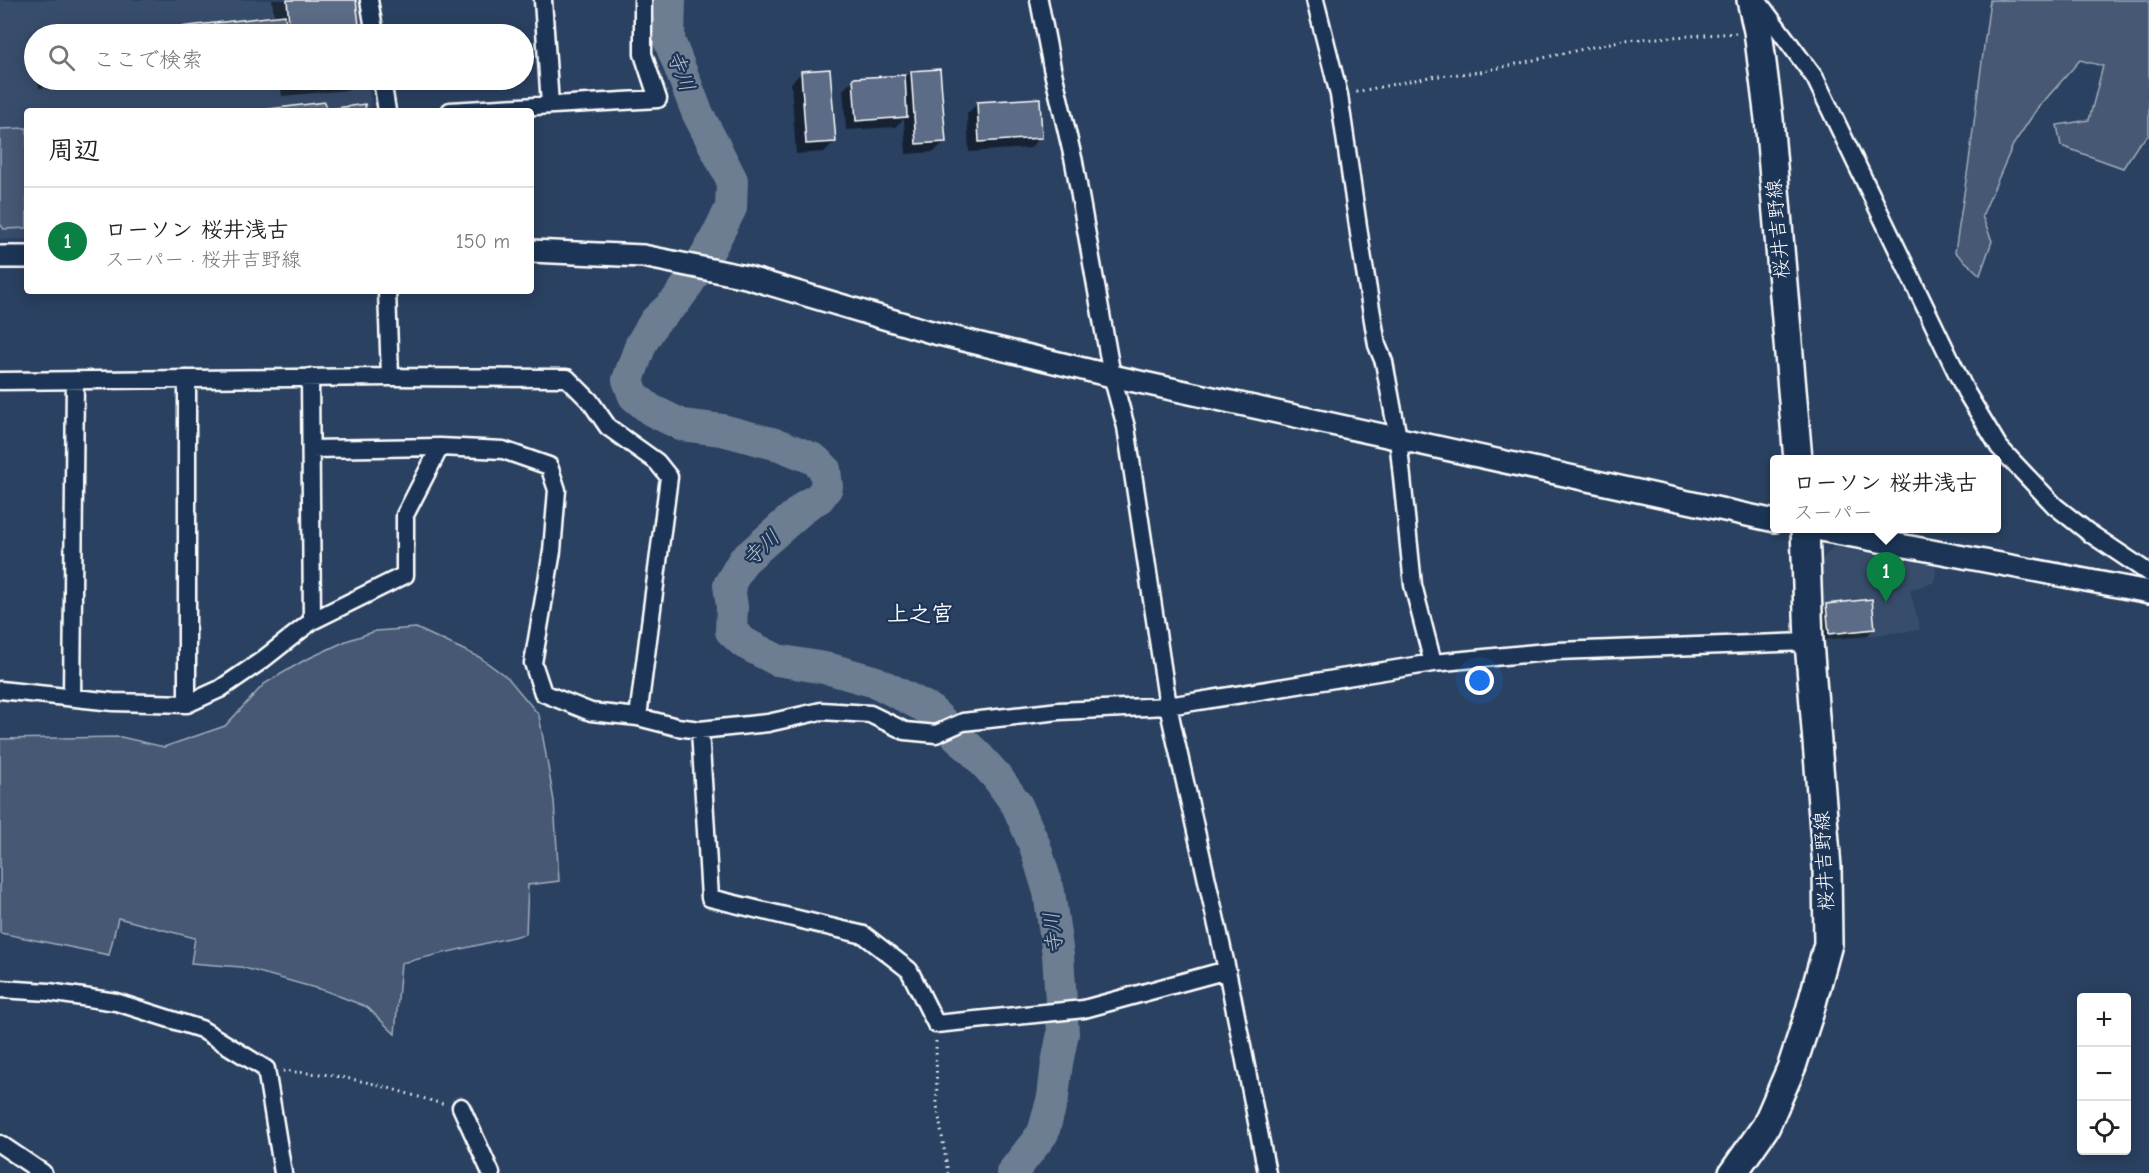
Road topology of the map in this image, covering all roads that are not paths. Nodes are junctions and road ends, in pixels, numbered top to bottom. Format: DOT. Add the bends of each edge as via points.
graph roads {
  1 [pos="369,0"];
  2 [pos="543,0"];
  3 [pos="643,0"];
  4 [pos="1040,0"];
  5 [pos="1316,0"];
  6 [pos="1751,0"];
  7 [pos="1757,0"];
  8 [pos="373,24"];
  9 [pos="384,90"];
  10 [pos="550,105"];
  11 [pos="387,108"];
  12 [pos="500,108"];
  13 [pos="534,251"];
  14 [pos="0,257"];
  15 [pos="24,257"];
  16 [pos="387,294"];
  17 [pos="390,376"];
  18 [pos="1112,376"];
  19 [pos="310,377"];
  20 [pos="187,379"];
  21 [pos="75,380"];
  22 [pos="0,381"];
  23 [pos="1398,438"];
  24 [pos="440,447"];
  25 [pos="311,448"];
  26 [pos="1798,455"];
  27 [pos="1770,520"];
  28 [pos="1805,533"];
  29 [pos="1836,533"];
  30 [pos="2149,573"];
  31 [pos="2149,592"];
  32 [pos="312,621"];
  33 [pos="1809,642"];
  34 [pos="1433,663"];
  35 [pos="0,690"];
  36 [pos="72,698"];
  37 [pos="187,704"];
  38 [pos="1168,706"];
  39 [pos="638,717"];
  40 [pos="700,730"];
  41 [pos="1227,970"];
  42 [pos="0,989"];
  43 [pos="461,1107"];
  44 [pos="0,1144"];
  45 [pos="43,1173"];
  46 [pos="283,1173"];
  47 [pos="490,1173"];
  48 [pos="1267,1173"];
  49 [pos="1732,1173"];
  1 -- 8 [label="street"];
  2 -- 10 [label="street"];
  3 -- 10 [label="street" via="643,54 657,99"];
  4 -- 18 [label="street"];
  5 -- 23 [label="street" via="1339,95 1377,345 1384,362"];
  6 -- 26 [label="main road, 桜井吉野線" via="1769,119"];
  7 -- 30 [label="street" via="1815,78 1966,392 1999,447 2055,506"];
  9 -- 11 [label="street"];
  10 -- 12 [label="street"];
  13 -- 18 [label="street" via="643,256 746,278 931,332"];
  14 -- 15 [label="street"];
  16 -- 17 [label="street"];
  17 -- 19 [label="street"];
  17 -- 39 [label="street" via="567,378 608,427 657,462 669,477"];
  18 -- 23 [label="street"];
  18 -- 38 [label="street" via="1126,427"];
  19 -- 20 [label="street"];
  19 -- 25 [label="street"];
  20 -- 21 [label="street"];
  20 -- 37 [label="street"];
  21 -- 22 [label="street"];
  21 -- 36 [label="street"];
  23 -- 27 [label="street"];
  23 -- 34 [label="street" via="1413,585"];
  24 -- 25 [label="street"];
  24 -- 32 [label="street" via="405,515 405,575"];
  24 -- 39 [label="street" via="503,450 549,466 557,490 556,510 533,663 543,693 591,712"];
  25 -- 32 [label="street"];
  28 -- 33 [label="main road, 桜井吉野線"];
  29 -- 31 [label="street"];
  32 -- 37 [label="street" via="220,689"];
  33 -- 34 [label="street" via="1557,651"];
  33 -- 49 [label="main road, 桜井吉野線" via="1827,867 1828,944 1792,1066 1766,1126"];
  34 -- 38 [label="street"];
  35 -- 36 [label="street"];
  36 -- 37 [label="street"];
  38 -- 40 [label="street" via="1059,711 963,722 936,734 904,732 870,714 821,711 768,723"];
  38 -- 41 [label="street"];
  39 -- 40 [label="street"];
  40 -- 41 [label="street" via="710,898 864,935 909,970 936,1024 1084,1009"];
  41 -- 48 [label="street"];
  42 -- 46 [label="street" via="116,1002 201,1029 266,1069"];
  43 -- 47 [label="street"];
  44 -- 45 [label="street"];
}
